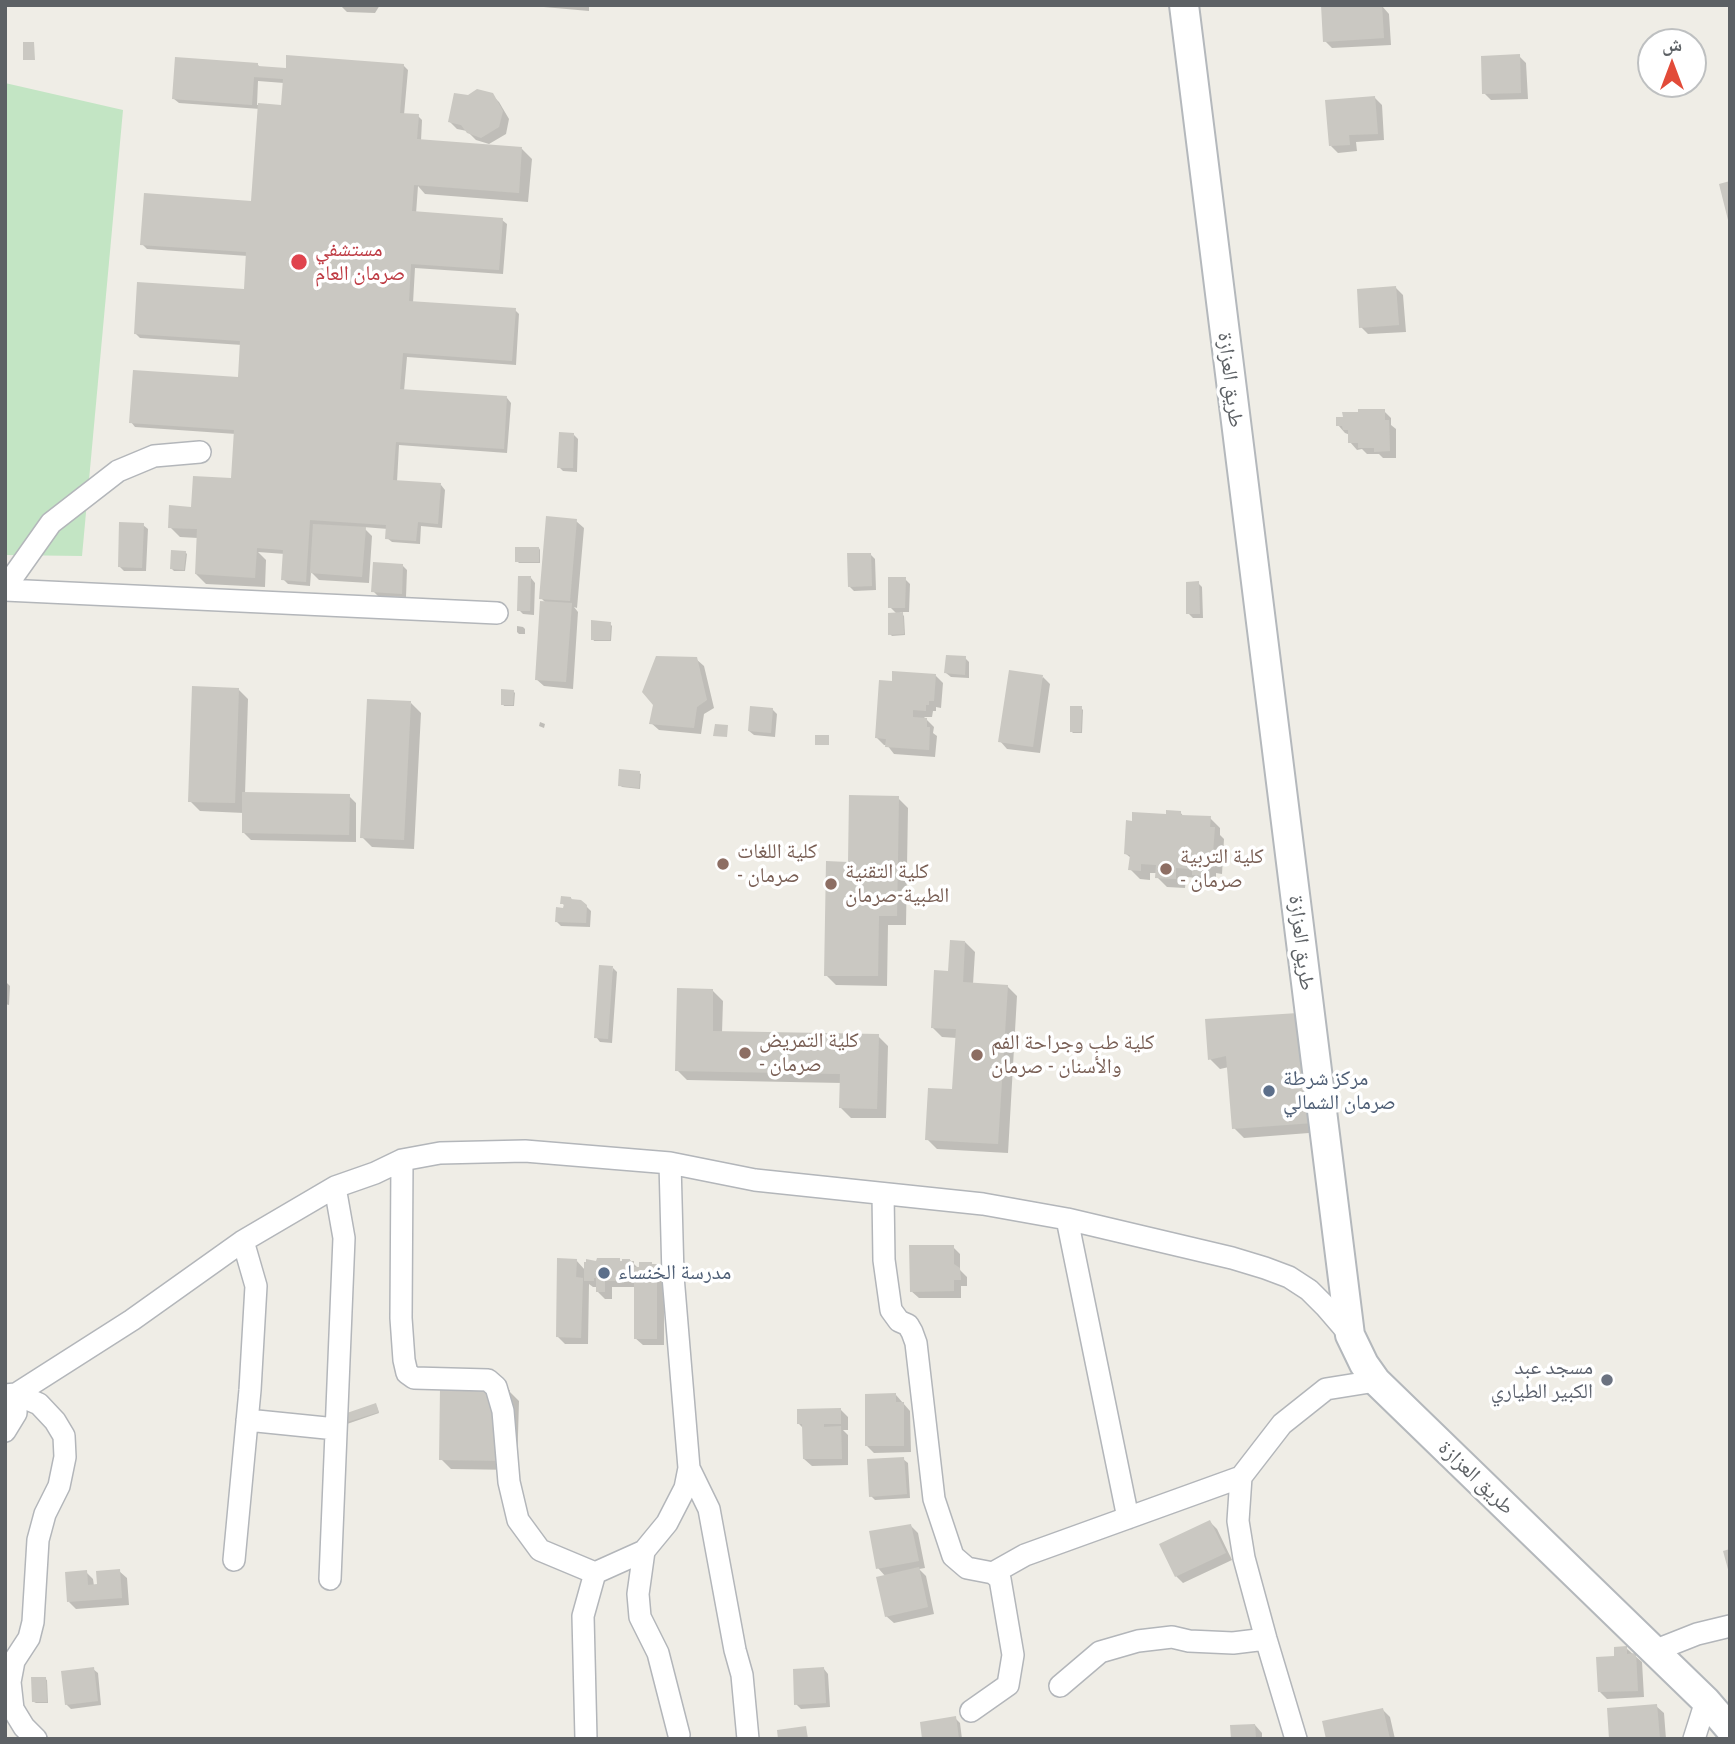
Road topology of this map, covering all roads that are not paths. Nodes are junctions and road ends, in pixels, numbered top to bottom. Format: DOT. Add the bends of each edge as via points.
graph roads {
  1 [pos="1184,5"];
  2 [pos="200,452"];
  3 [pos="5,589"];
  4 [pos="497,613"];
  5 [pos="402,1160"];
  6 [pos="670,1163"];
  7 [pos="335,1187"];
  8 [pos="883,1194"];
  9 [pos="1067,1219"];
  10 [pos="243,1241"];
  11 [pos="1350,1335"];
  12 [pos="1376,1381"];
  13 [pos="11,1394"];
  14 [pos="247,1420"];
  15 [pos="336,1429"];
  16 [pos="5,1431"];
  17 [pos="689,1468"];
  18 [pos="1241,1478"];
  19 [pos="1128,1518"];
  20 [pos="644,1551"];
  21 [pos="234,1560"];
  22 [pos="595,1573"];
  23 [pos="993,1573"];
  24 [pos="330,1579"];
  25 [pos="1730,1626"];
  26 [pos="1266,1639"];
  27 [pos="1654,1650"];
  28 [pos="1060,1686"];
  29 [pos="1706,1700"];
  30 [pos="971,1711"];
  31 [pos="1730,1729"];
  32 [pos="679,1735"];
  33 [pos="36,1739"];
  34 [pos="586,1739"];
  35 [pos="748,1739"];
  36 [pos="1296,1739"];
  37 [pos="1694,1739"];
  1 -- 11 [label="street, طريق العزازة"];
  2 -- 3 [label="street" via="154,456 118,471 51,523"];
  3 -- 4 [label="street"];
  5 -- 6 [label="street" via="440,1153 525,1151"];
  5 -- 7 [label="street"];
  5 -- 22 [label="street" via="401,1318 407,1373 414,1378 488,1380 496,1387 518,1520 540,1550"];
  6 -- 8 [label="street" via="755,1180"];
  6 -- 17 [label="street" via="673,1276"];
  7 -- 10 [label="street"];
  7 -- 15 [label="street" via="344,1238"];
  8 -- 9 [label="street" via="983,1204"];
  8 -- 23 [label="street" via="884,1260 891,1310 908,1325 916,1343 934,1499 953,1556 967,1568"];
  9 -- 11 [label="street" via="1265,1268 1309,1290"];
  9 -- 19 [label="street"];
  10 -- 13 [label="street" via="132,1320"];
  10 -- 14 [label="street" via="256,1286"];
  11 -- 12 [label="street, طريق العزازة"];
  12 -- 18 [label="street" via="1326,1389 1282,1424"];
  12 -- 27 [label="street, طريق العزازة"];
  13 -- 16 [label="street" via="16,1413"];
  13 -- 33 [label="street" via="39,1404 64,1436 59,1486 38,1540 31,1630 14,1661 10,1682 13,1709"];
  14 -- 15 [label="street"];
  14 -- 21 [label="street"];
  15 -- 24 [label="street"];
  17 -- 20 [label="street" via="685,1488 667,1523"];
  17 -- 35 [label="street" via="709,1509 742,1675"];
  18 -- 19 [label="street"];
  18 -- 26 [label="street" via="1238,1521"];
  19 -- 23 [label="street" via="1025,1555"];
  20 -- 22 [label="street"];
  20 -- 32 [label="street" via="640,1618 658,1653"];
  22 -- 34 [label="street" via="583,1616"];
  23 -- 30 [label="street" via="1000,1579 1013,1655 1008,1685"];
  25 -- 27 [label="street"];
  26 -- 28 [label="street" via="1233,1643 1172,1637 1138,1640 1100,1652"];
  26 -- 36 [label="street"];
  27 -- 29 [label="street, طريق العزازة"];
  29 -- 31 [label="street, طريق العزازة"];
  29 -- 37 [label="street"];
}
